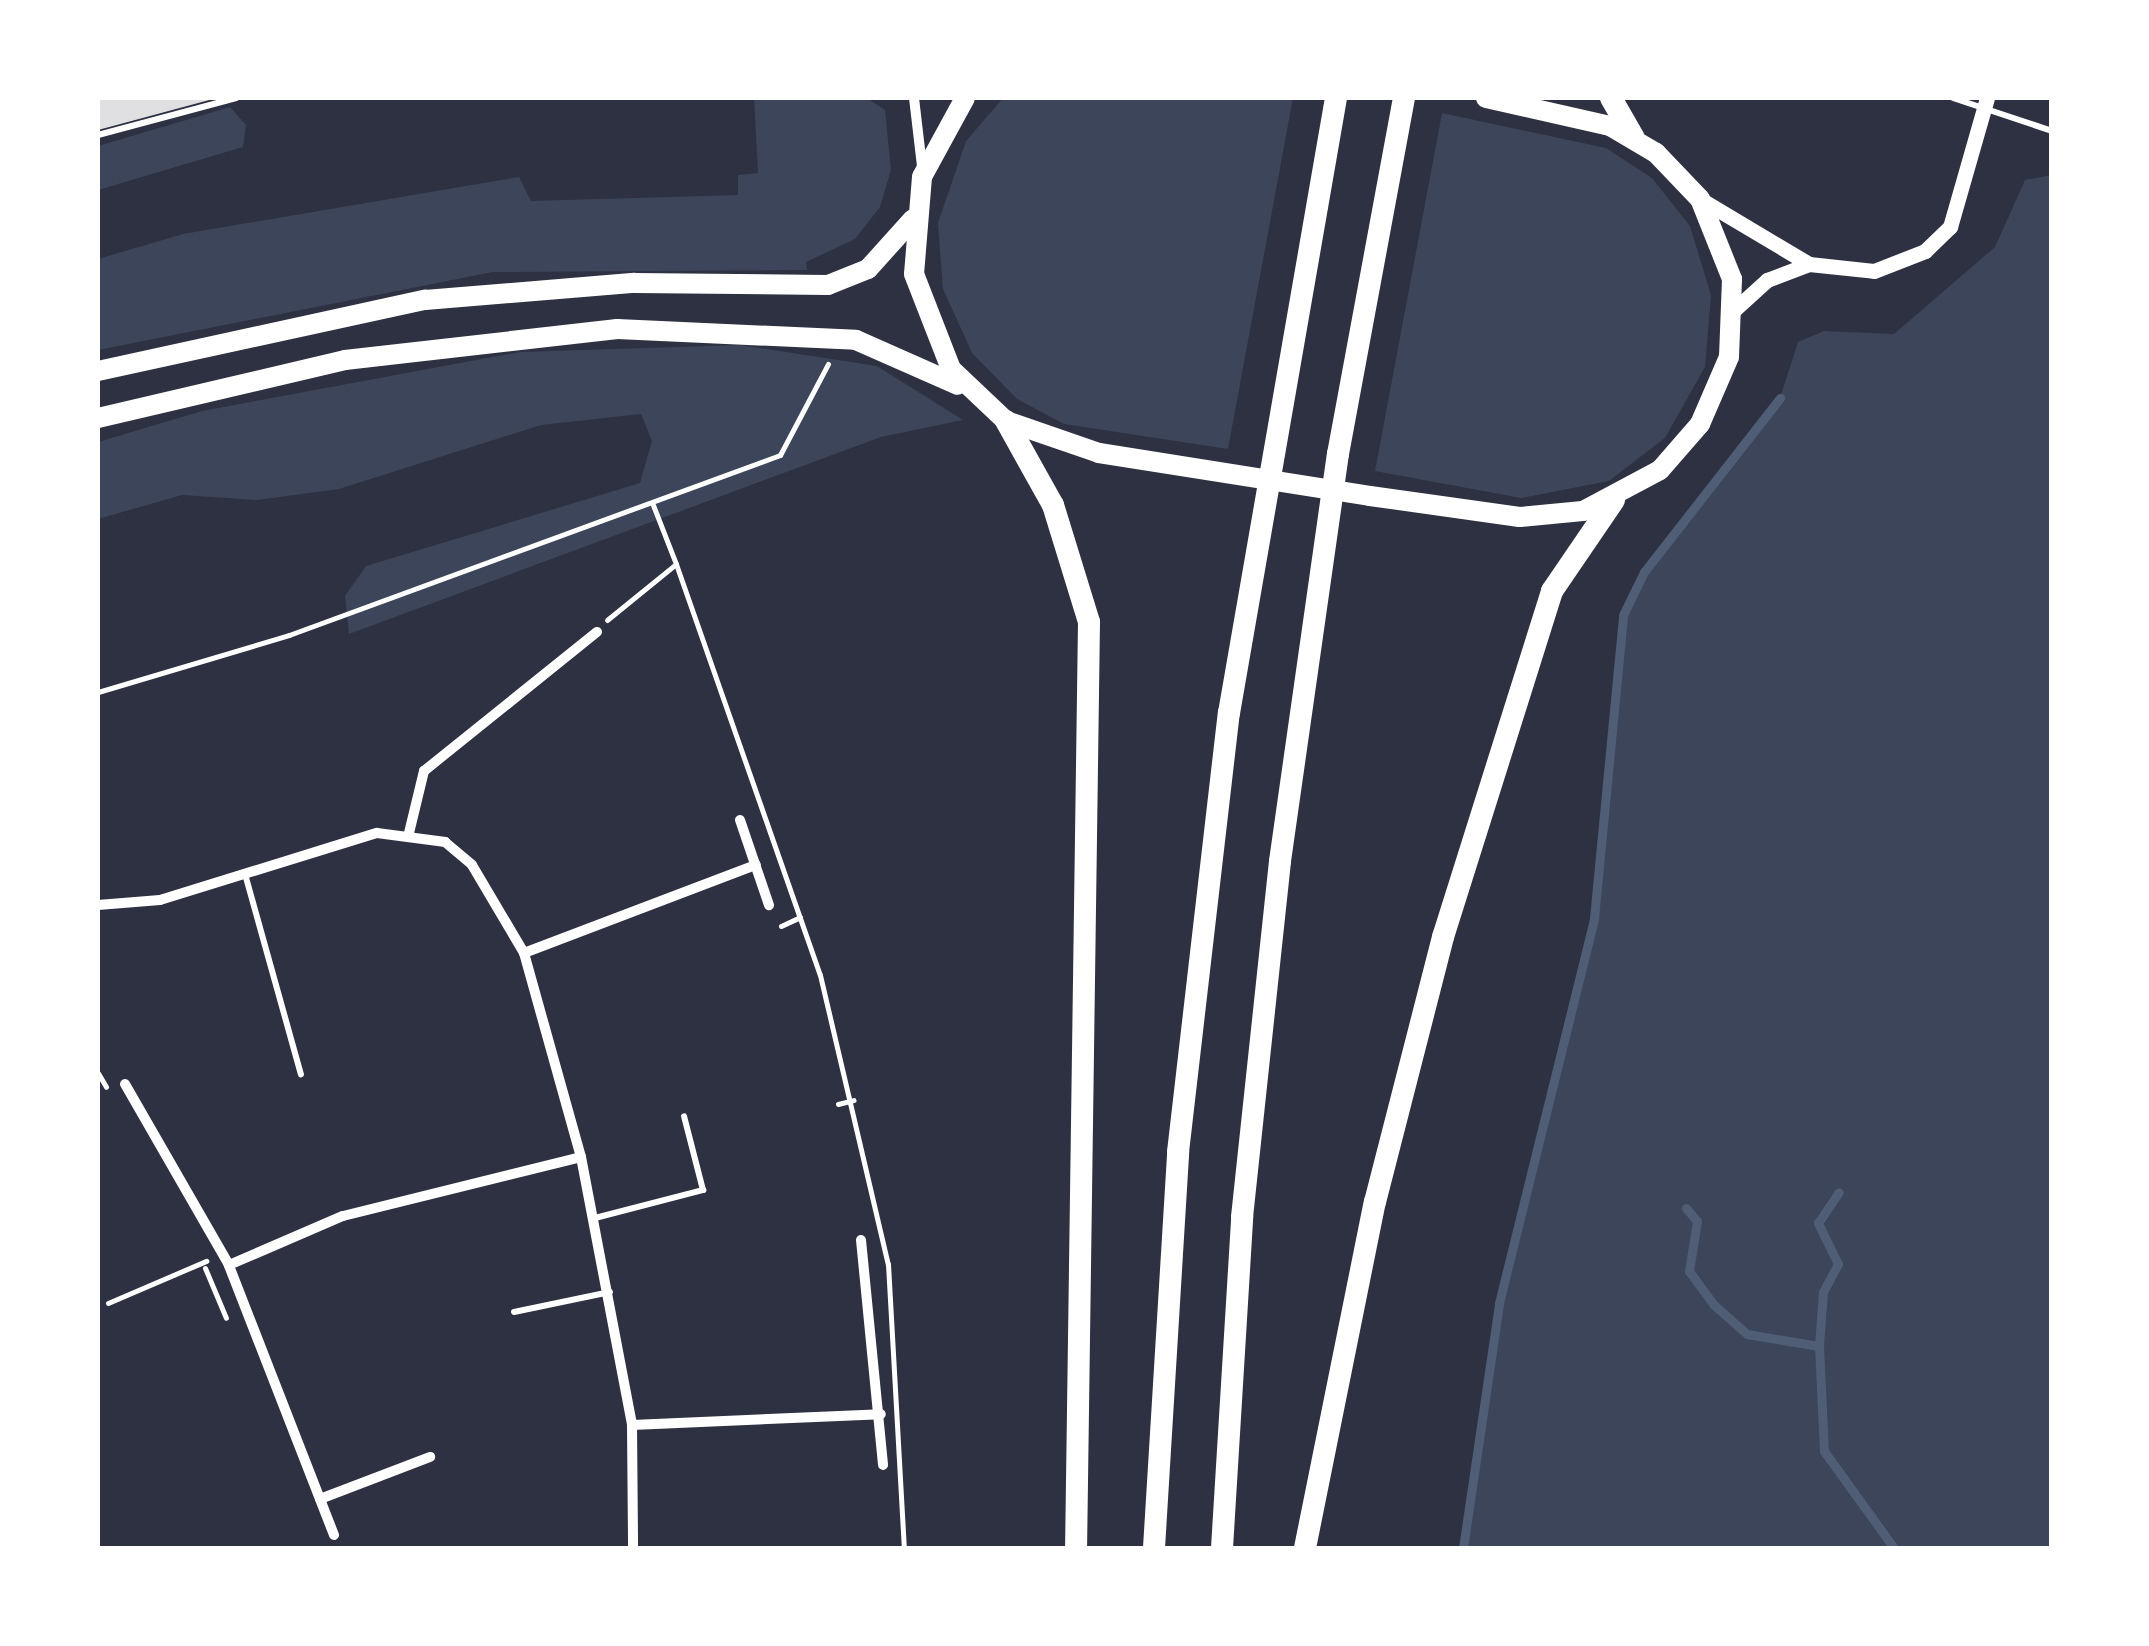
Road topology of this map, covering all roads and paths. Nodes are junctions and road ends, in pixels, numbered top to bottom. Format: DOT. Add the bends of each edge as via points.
graph roads {
  1 [pos="236,98"];
  2 [pos="914,98"];
  3 [pos="966,98"];
  4 [pos="1336,98"];
  5 [pos="1404,98"];
  6 [pos="1486,98"];
  7 [pos="1611,98"];
  8 [pos="1953,98"];
  9 [pos="1986,105"];
  10 [pos="2052,131"];
  11 [pos="98,135"];
  12 [pos="1634,138"];
  13 [pos="922,176"];
  14 [pos="1700,198"];
  15 [pos="913,219"];
  16 [pos="1809,264"];
  17 [pos="1734,310"];
  18 [pos="832,352"];
  19 [pos="98,371"];
  20 [pos="964,389"];
  21 [pos="98,418"];
  22 [pos="1006,421"];
  23 [pos="1614,500"];
  24 [pos="652,505"];
  25 [pos="676,564"];
  26 [pos="598,632"];
  27 [pos="98,692"];
  28 [pos="740,820"];
  29 [pos="409,833"];
  30 [pos="756,865"];
  31 [pos="245,873"];
  32 [pos="98,905"];
  33 [pos="769,905"];
  34 [pos="800,916"];
  35 [pos="781,926"];
  36 [pos="524,953"];
  37 [pos="302,1074"];
  38 [pos="126,1084"];
  39 [pos="854,1100"];
  40 [pos="838,1104"];
  41 [pos="684,1116"];
  42 [pos="582,1157"];
  43 [pos="595,1218"];
  44 [pos="862,1240"];
  45 [pos="229,1266"];
  46 [pos="611,1291"];
  47 [pos="108,1303"];
  48 [pos="514,1312"];
  49 [pos="881,1414"];
  50 [pos="632,1425"];
  51 [pos="430,1456"];
  52 [pos="883,1465"];
  53 [pos="320,1499"];
  54 [pos="334,1535"];
  55 [pos="633,1548"];
  56 [pos="904,1548"];
  57 [pos="1076,1548"];
  58 [pos="1154,1548"];
  59 [pos="1222,1548"];
  60 [pos="1305,1548"];
  1 -- 11 [label="lane"];
  2 -- 13 [label="street"];
  3 -- 13 [label="main road"];
  4 -- 58 [label="highway" via="1228,713 1178,1152"];
  5 -- 59 [label="highway" via="1332,491 1280,861 1242,1218"];
  6 -- 12 [label="main road" via="1570,115"];
  7 -- 12 [label="highway"];
  8 -- 9 [label="lane"];
  9 -- 10 [label="lane"];
  9 -- 16 [label="street" via="1950,226 1925,251 1874,271"];
  12 -- 14 [label="main road"];
  13 -- 15 [label="main road"];
  14 -- 16 [label="street"];
  14 -- 17 [label="main road" via="1724,249"];
  15 -- 19 [label="main road" via="868,269 828,285 634,283 425,300"];
  15 -- 20 [label="main road" via="923,314"];
  16 -- 17 [label="street" via="1767,280"];
  17 -- 23 [label="main road" via="1726,368 1700,424 1660,470"];
  18 -- 24 [label="path" via="780,455"];
  20 -- 21 [label="main road" via="856,340 617,328 361,357"];
  20 -- 22 [label="main road"];
  22 -- 23 [label="main road" via="1100,453 1498,515 1558,516"];
  22 -- 57 [label="highway" via="1054,505 1089,622"];
  23 -- 60 [label="highway" via="1552,591 1443,937 1374,1202"];
  24 -- 25 [label="path"];
  24 -- 27 [label="path" via="290,635"];
  25 -- 26 [label="path"];
  25 -- 34 [label="path"];
  26 -- 29 [label="street" via="424,771"];
  28 -- 30 [label="street"];
  29 -- 31 [label="street" via="337,839"];
  29 -- 36 [label="street" via="445,842 472,865"];
  30 -- 33 [label="street"];
  30 -- 36 [label="street"];
  31 -- 32 [label="street" via="160,900"];
  31 -- 37 [label="lane"];
  34 -- 35 [label="path"];
  34 -- 39 [label="path"];
  36 -- 42 [label="street"];
  38 -- 45 [label="street"];
  39 -- 40 [label="path"];
  39 -- 56 [label="path" via="898,1348"];
  41 -- 43 [label="lane" via="703,1190"];
  42 -- 43 [label="street"];
  42 -- 45 [label="street" via="342,1216"];
  43 -- 46 [label="street"];
  44 -- 49 [label="street"];
  45 -- 47 [label="path" via="202,1260"];
  45 -- 53 [label="street"];
  46 -- 48 [label="lane"];
  46 -- 50 [label="street"];
  49 -- 50 [label="street"];
  49 -- 52 [label="street"];
  50 -- 55 [label="street"];
  51 -- 53 [label="street"];
  53 -- 54 [label="street"];
}
